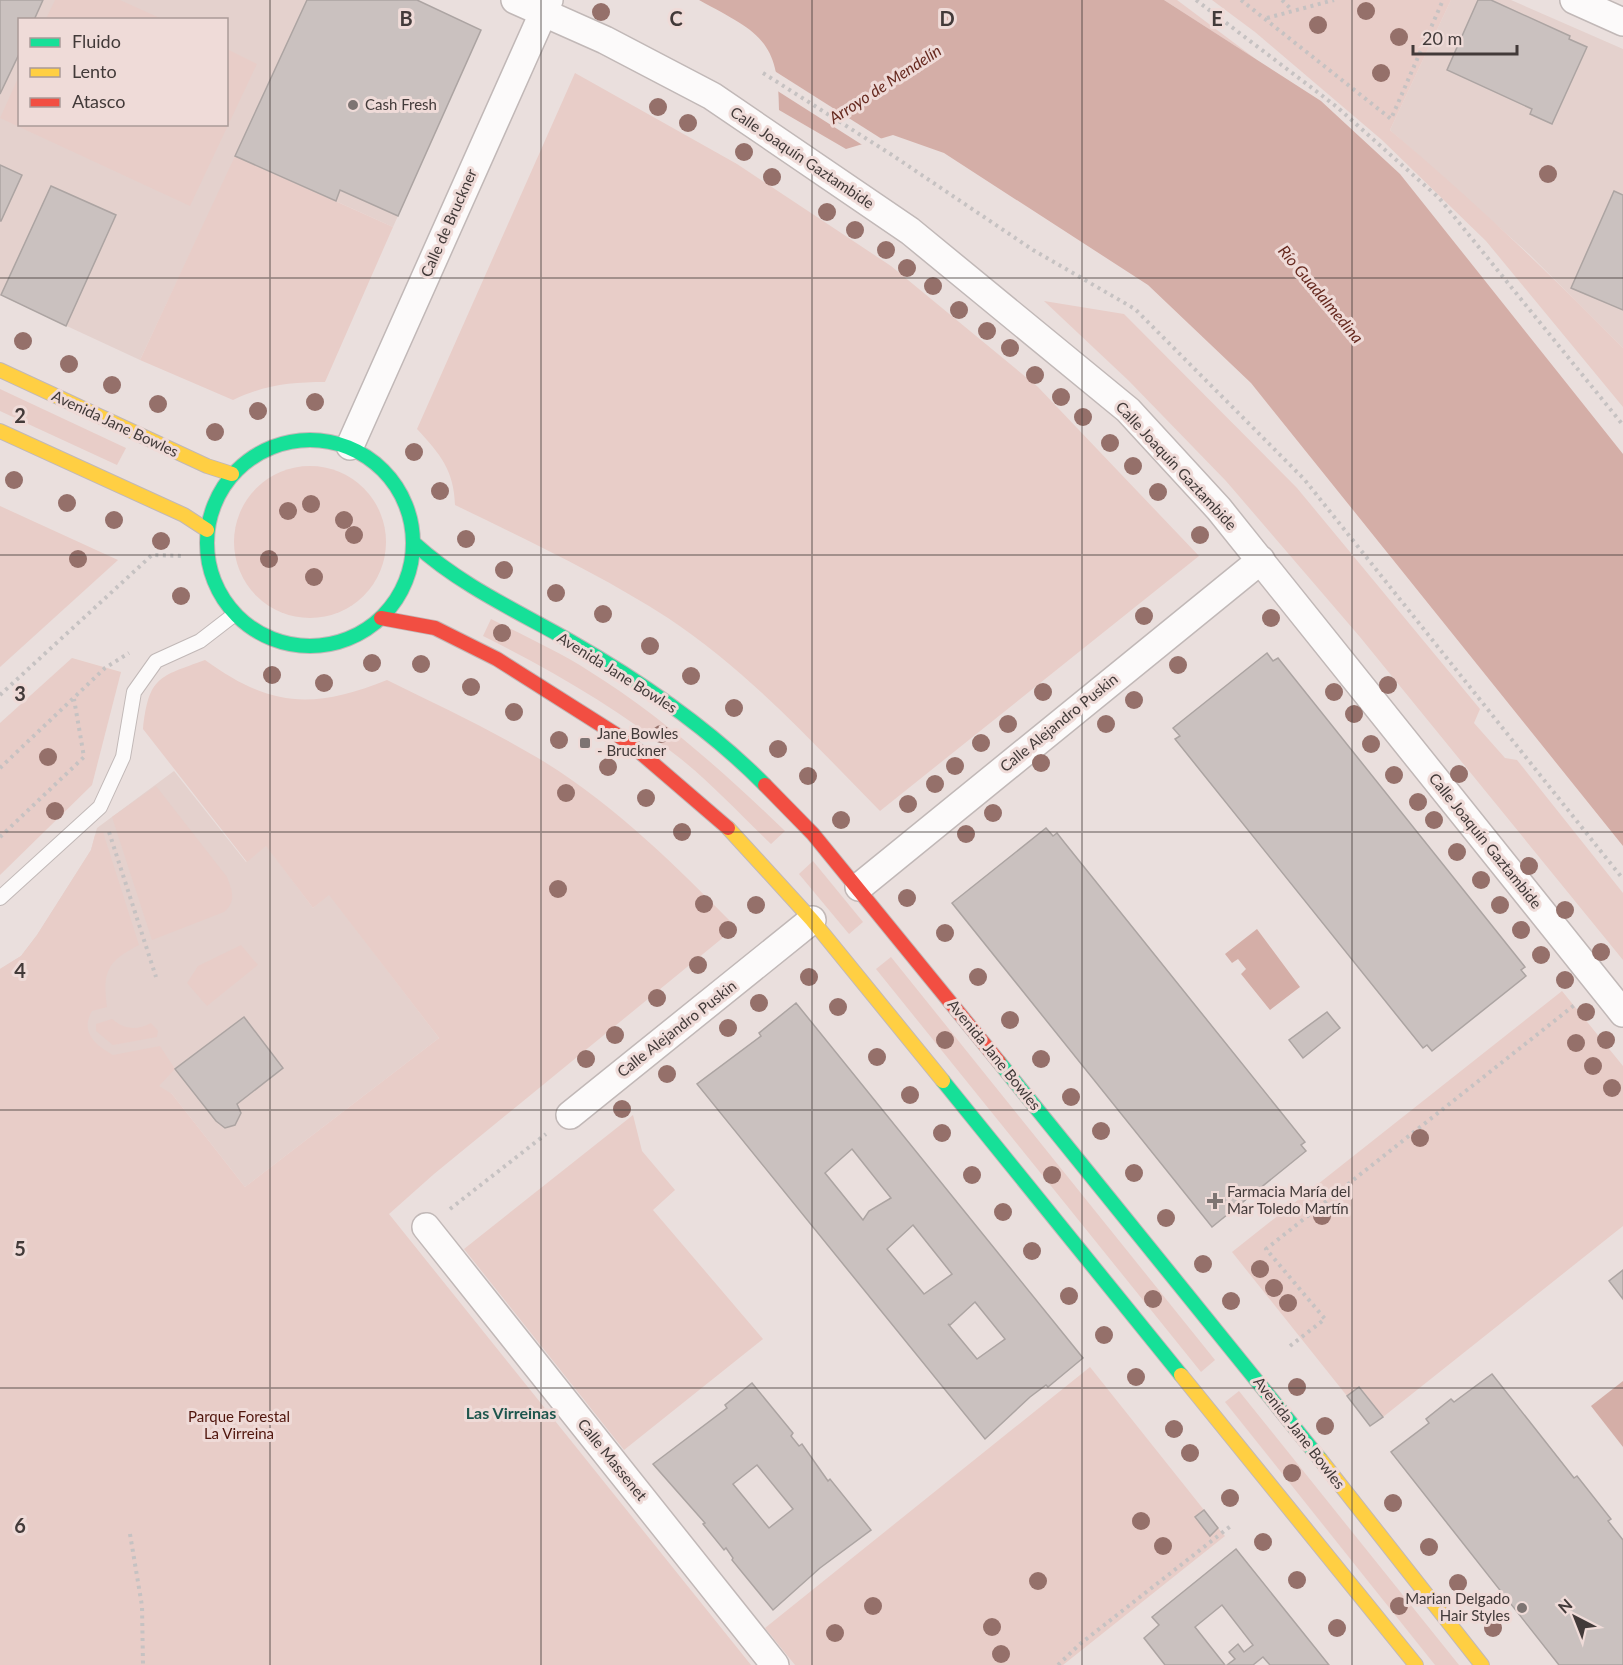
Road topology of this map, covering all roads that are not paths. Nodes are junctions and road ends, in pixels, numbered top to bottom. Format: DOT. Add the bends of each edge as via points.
graph roads {
  1 [pos="515,0"];
  2 [pos="1574,0"];
  3 [pos="546,6"];
  4 [pos="1623,22"];
  5 [pos="0,370"];
  6 [pos="0,431"];
  7 [pos="350,446"];
  8 [pos="232,474"];
  9 [pos="207,530"];
  10 [pos="415,544"];
  11 [pos="1261,560"];
  12 [pos="235,614"];
  13 [pos="381,618"];
  14 [pos="859,887"];
  15 [pos="0,898"];
  16 [pos="812,920"];
  17 [pos="1623,1013"];
  18 [pos="570,1115"];
  19 [pos="426,1227"];
  20 [pos="775,1665"];
  21 [pos="1416,1665"];
  22 [pos="1482,1665"];
  1 -- 3 [label="street, Calle Joaquín Gaztambide"];
  2 -- 4 [label="street"];
  3 -- 7 [label="street, Calle de Bruckner"];
  3 -- 11 [label="street, Calle Joaquín Gaztambide" via="712,96 910,231 1128,410"];
  5 -- 8 [label="main road, Avenida Jane Bowles"];
  6 -- 9 [label="main road" via="183,515"];
  7 -- 8 [label="main road" via="320,441 293,443 260,455"];
  7 -- 10 [label="main road" via="379,465 398,488 411,519"];
  8 -- 9 [label="main road" via="215,499"];
  9 -- 12 [label="main road" via="206,555 218,594"];
  10 -- 13 [label="main road" via="408,577"];
  10 -- 14 [label="main road, Avenida Jane Bowles" via="440,567 662,698 745,765"];
  11 -- 14 [label="street, Calle Alejandro Puskin"];
  11 -- 17 [label="street, Calle Joaquín Gaztambide"];
  12 -- 13 [label="main road" via="253,631 284,644 335,644"];
  12 -- 15 [label="lane" via="200,641 156,661 134,692 123,757 100,807"];
  13 -- 16 [label="main road" via="435,628 463,640 628,742 728,828"];
  14 -- 22 [label="main road, Avenida Jane Bowles" via="1242,1359"];
  16 -- 18 [label="street, Calle Alejandro Puskin"];
  16 -- 21 [label="main road"];
  19 -- 20 [label="street, Calle Massenet"];
}
